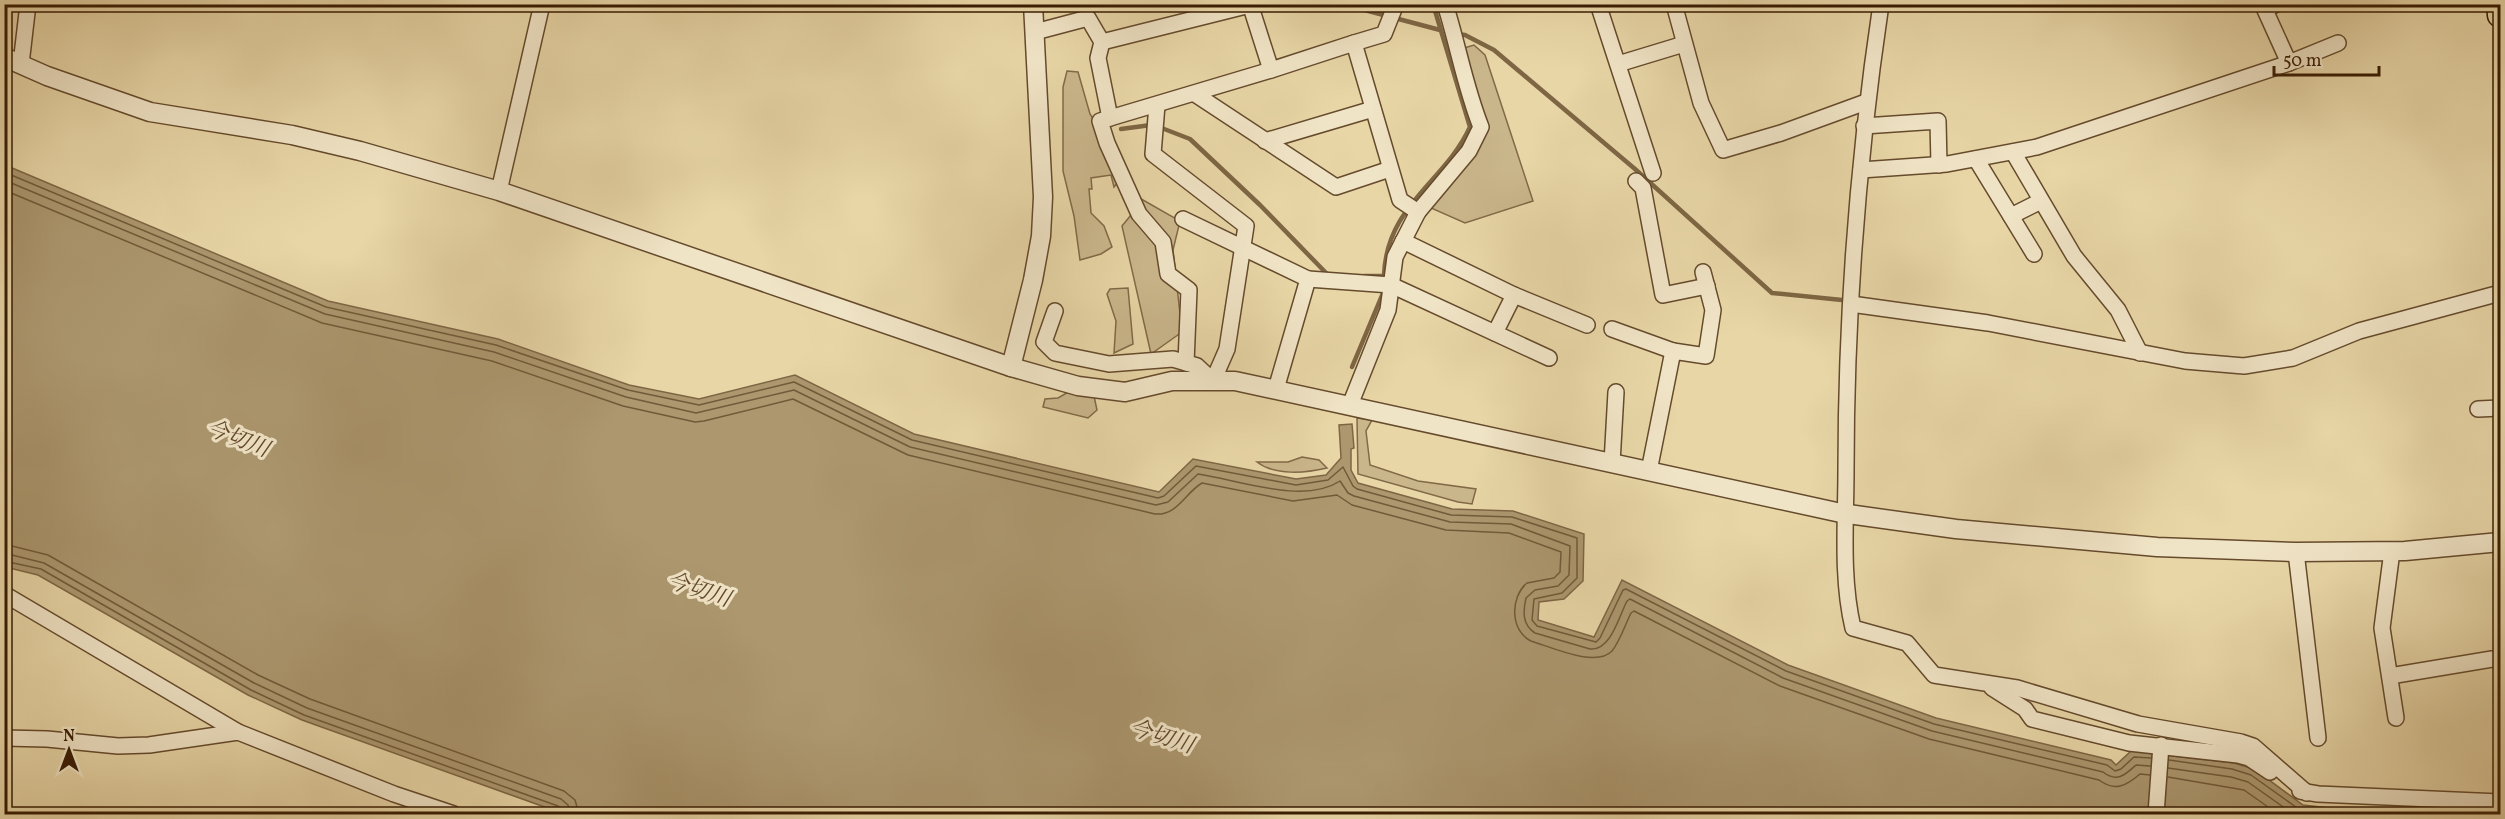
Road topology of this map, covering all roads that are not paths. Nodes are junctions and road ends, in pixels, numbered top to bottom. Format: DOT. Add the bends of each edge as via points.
graph roads {
  1 [pos="28,4"];
  2 [pos="542,4"];
  3 [pos="1034,4"];
  4 [pos="1396,4"];
  5 [pos="1445,4"];
  6 [pos="1598,4"];
  7 [pos="1674,4"];
  8 [pos="1881,4"];
  9 [pos="2276,4"];
  10 [pos="2499,4"];
  11 [pos="1250,5"];
  12 [pos="2500,15"];
  13 [pos="1035,32"];
  14 [pos="1102,42"];
  15 [pos="2338,43"];
  16 [pos="1354,44"];
  17 [pos="1684,44"];
  18 [pos="13,61"];
  19 [pos="2289,63"];
  20 [pos="1618,64"];
  21 [pos="1271,70"];
  22 [pos="1195,94"];
  23 [pos="1866,102"];
  24 [pos="1157,105"];
  25 [pos="1373,109"];
  26 [pos="1110,118"];
  27 [pos="1864,126"];
  28 [pos="1265,141"];
  29 [pos="2013,152"];
  30 [pos="1976,159"];
  31 [pos="1939,165"];
  32 [pos="1390,169"];
  33 [pos="1861,171"];
  34 [pos="1653,173"];
  35 [pos="1636,181"];
  36 [pos="499,191"];
  37 [pos="2041,201"];
  38 [pos="1418,212"];
  39 [pos="2011,216"];
  40 [pos="1182,219"];
  41 [pos="1403,241"];
  42 [pos="1243,248"];
  43 [pos="2034,254"];
  44 [pos="1308,279"];
  45 [pos="1391,285"];
  46 [pos="2500,293"];
  47 [pos="1514,295"];
  48 [pos="1851,304"];
  49 [pos="1055,311"];
  50 [pos="1587,325"];
  51 [pos="1611,329"];
  52 [pos="1495,333"];
  53 [pos="1673,351"];
  54 [pos="2140,353"];
  55 [pos="1549,358"];
  56 [pos="1186,363"];
  57 [pos="1011,367"];
  58 [pos="1213,381"];
  59 [pos="1275,389"];
  60 [pos="1616,392"];
  61 [pos="1350,405"];
  62 [pos="2500,408"];
  63 [pos="2478,409"];
  64 [pos="1612,463"];
  65 [pos="1649,471"];
  66 [pos="1846,514"];
  67 [pos="2500,542"];
  68 [pos="2392,551"];
  69 [pos="2296,552"];
  70 [pos="4,594"];
  71 [pos="2492,659"];
  72 [pos="2390,676"];
  73 [pos="1988,685"];
  74 [pos="2396,718"];
  75 [pos="238,732"];
  76 [pos="4,738"];
  77 [pos="2318,738"];
  78 [pos="2161,748"];
  79 [pos="2307,793"];
  80 [pos="2500,802"];
  81 [pos="454,814"];
  82 [pos="2156,814"];
  1 -- 18 [label="street"];
  2 -- 36 [label="street"];
  3 -- 13 [label="street"];
  4 -- 16 [label="street" via="1384,34"];
  5 -- 38 [label="street" via="1467,93 1481,128 1469,151"];
  6 -- 20 [label="street"];
  7 -- 17 [label="street"];
  8 -- 23 [label="street"];
  9 -- 19 [label="street" via="2265,10"];
  10 -- 12 [label="main road"];
  11 -- 14 [label="street"];
  11 -- 21 [label="street"];
  13 -- 14 [label="street" via="1088,18"];
  13 -- 57 [label="street" via="1043,197 1041,236"];
  14 -- 26 [label="street" via="1098,58"];
  15 -- 19 [label="street"];
  16 -- 21 [label="street"];
  16 -- 25 [label="street"];
  17 -- 20 [label="street"];
  17 -- 23 [label="street" via="1701,103 1723,150"];
  18 -- 36 [label="street" via="150,112 292,135"];
  19 -- 29 [label="street"];
  20 -- 34 [label="street"];
  21 -- 22 [label="street"];
  22 -- 24 [label="street"];
  22 -- 28 [label="street"];
  23 -- 27 [label="street"];
  24 -- 26 [label="street"];
  24 -- 42 [label="street" via="1153,154 1246,226"];
  25 -- 28 [label="street"];
  25 -- 32 [label="street"];
  26 -- 56 [label="street" via="1100,121 1139,214 1163,242 1168,274 1189,290"];
  27 -- 31 [label="street" via="1938,121"];
  27 -- 33 [label="street"];
  28 -- 32 [label="street" via="1336,187"];
  29 -- 30 [label="street"];
  29 -- 37 [label="street"];
  30 -- 31 [label="street"];
  30 -- 39 [label="street"];
  31 -- 33 [label="street"];
  32 -- 38 [label="street" via="1400,200"];
  33 -- 48 [label="street"];
  35 -- 53 [label="street" via="1643,188 1663,295 1705,279 1713,310 1706,356"];
  36 -- 57 [label="street"];
  37 -- 39 [label="street"];
  37 -- 54 [label="street" via="2074,256 2118,310"];
  38 -- 41 [label="street"];
  39 -- 43 [label="street"];
  40 -- 42 [label="street"];
  41 -- 45 [label="street" via="1395,257"];
  41 -- 47 [label="street"];
  42 -- 44 [label="street"];
  42 -- 58 [label="street" via="1227,349"];
  44 -- 45 [label="street"];
  44 -- 59 [label="street"];
  45 -- 52 [label="street"];
  45 -- 61 [label="street" via="1388,310"];
  46 -- 54 [label="street" via="2359,331 2293,358 2244,366"];
  47 -- 50 [label="street"];
  47 -- 52 [label="street"];
  48 -- 54 [label="street" via="1988,323"];
  48 -- 66 [label="street"];
  49 -- 56 [label="street" via="1044,342 1055,353 1109,364 1173,360"];
  51 -- 53 [label="street"];
  52 -- 55 [label="street"];
  53 -- 65 [label="street"];
  56 -- 58 [label="street" via="1197,366"];
  57 -- 58 [label="street" via="1078,386 1125,392 1172,381"];
  58 -- 59 [label="street"];
  59 -- 61 [label="street"];
  60 -- 64 [label="street"];
  61 -- 64 [label="street"];
  62 -- 63 [label="street"];
  64 -- 65 [label="street"];
  65 -- 66 [label="street"];
  66 -- 69 [label="street" via="1956,529 2157,547"];
  66 -- 73 [label="street" via="1846,566 1853,628 1907,644 1934,675"];
  67 -- 68 [label="street"];
  68 -- 69 [label="street"];
  68 -- 72 [label="street" via="2382,628"];
  69 -- 77 [label="street"];
  70 -- 75 [label="street"];
  71 -- 72 [label="street"];
  72 -- 74 [label="street"];
  73 -- 78 [label="street" via="2025,709 2032,719"];
  73 -- 79 [label="street" via="2017,688 2138,724 2253,746"];
  75 -- 76 [label="street" via="149,746"];
  75 -- 81 [label="street"];
  78 -- 79 [label="street" via="2249,758 2291,788"];
  78 -- 82 [label="street"];
  79 -- 80 [label="street"];
}
